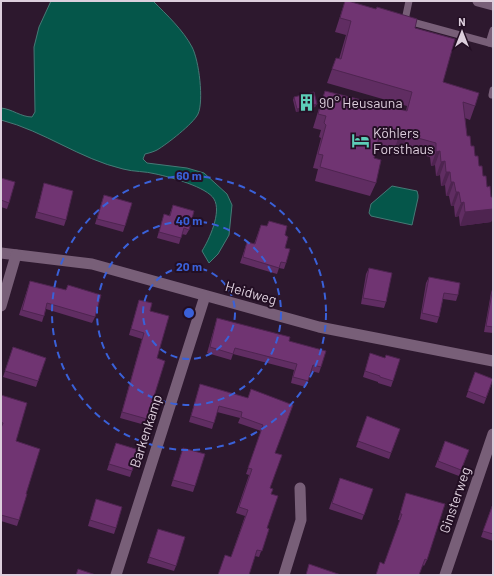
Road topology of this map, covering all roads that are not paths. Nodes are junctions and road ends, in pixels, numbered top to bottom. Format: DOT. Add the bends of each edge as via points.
graph roads {
  1 [pos="410,1"];
  2 [pos="478,1"];
  3 [pos="493,5"];
  4 [pos="493,30"];
  5 [pos="491,44"];
  6 [pos="1,253"];
  7 [pos="16,255"];
  8 [pos="205,296"];
  9 [pos="1,306"];
  10 [pos="493,361"];
  11 [pos="493,434"];
  12 [pos="300,488"];
  13 [pos="116,575"];
  14 [pos="284,575"];
  15 [pos="445,575"];
  1 -- 5 [label="lane" via="405,20"];
  2 -- 3 [label="street"];
  4 -- 5 [label="lane"];
  6 -- 7 [label="street, Heidweg"];
  7 -- 8 [label="street, Heidweg" via="92,264"];
  7 -- 9 [label="street"];
  8 -- 10 [label="street, Heidweg" via="319,328"];
  8 -- 13 [label="street, Barkenkamp"];
  11 -- 15 [label="street, Ginsterweg"];
  12 -- 14 [label="street" via="301,520"];
}
